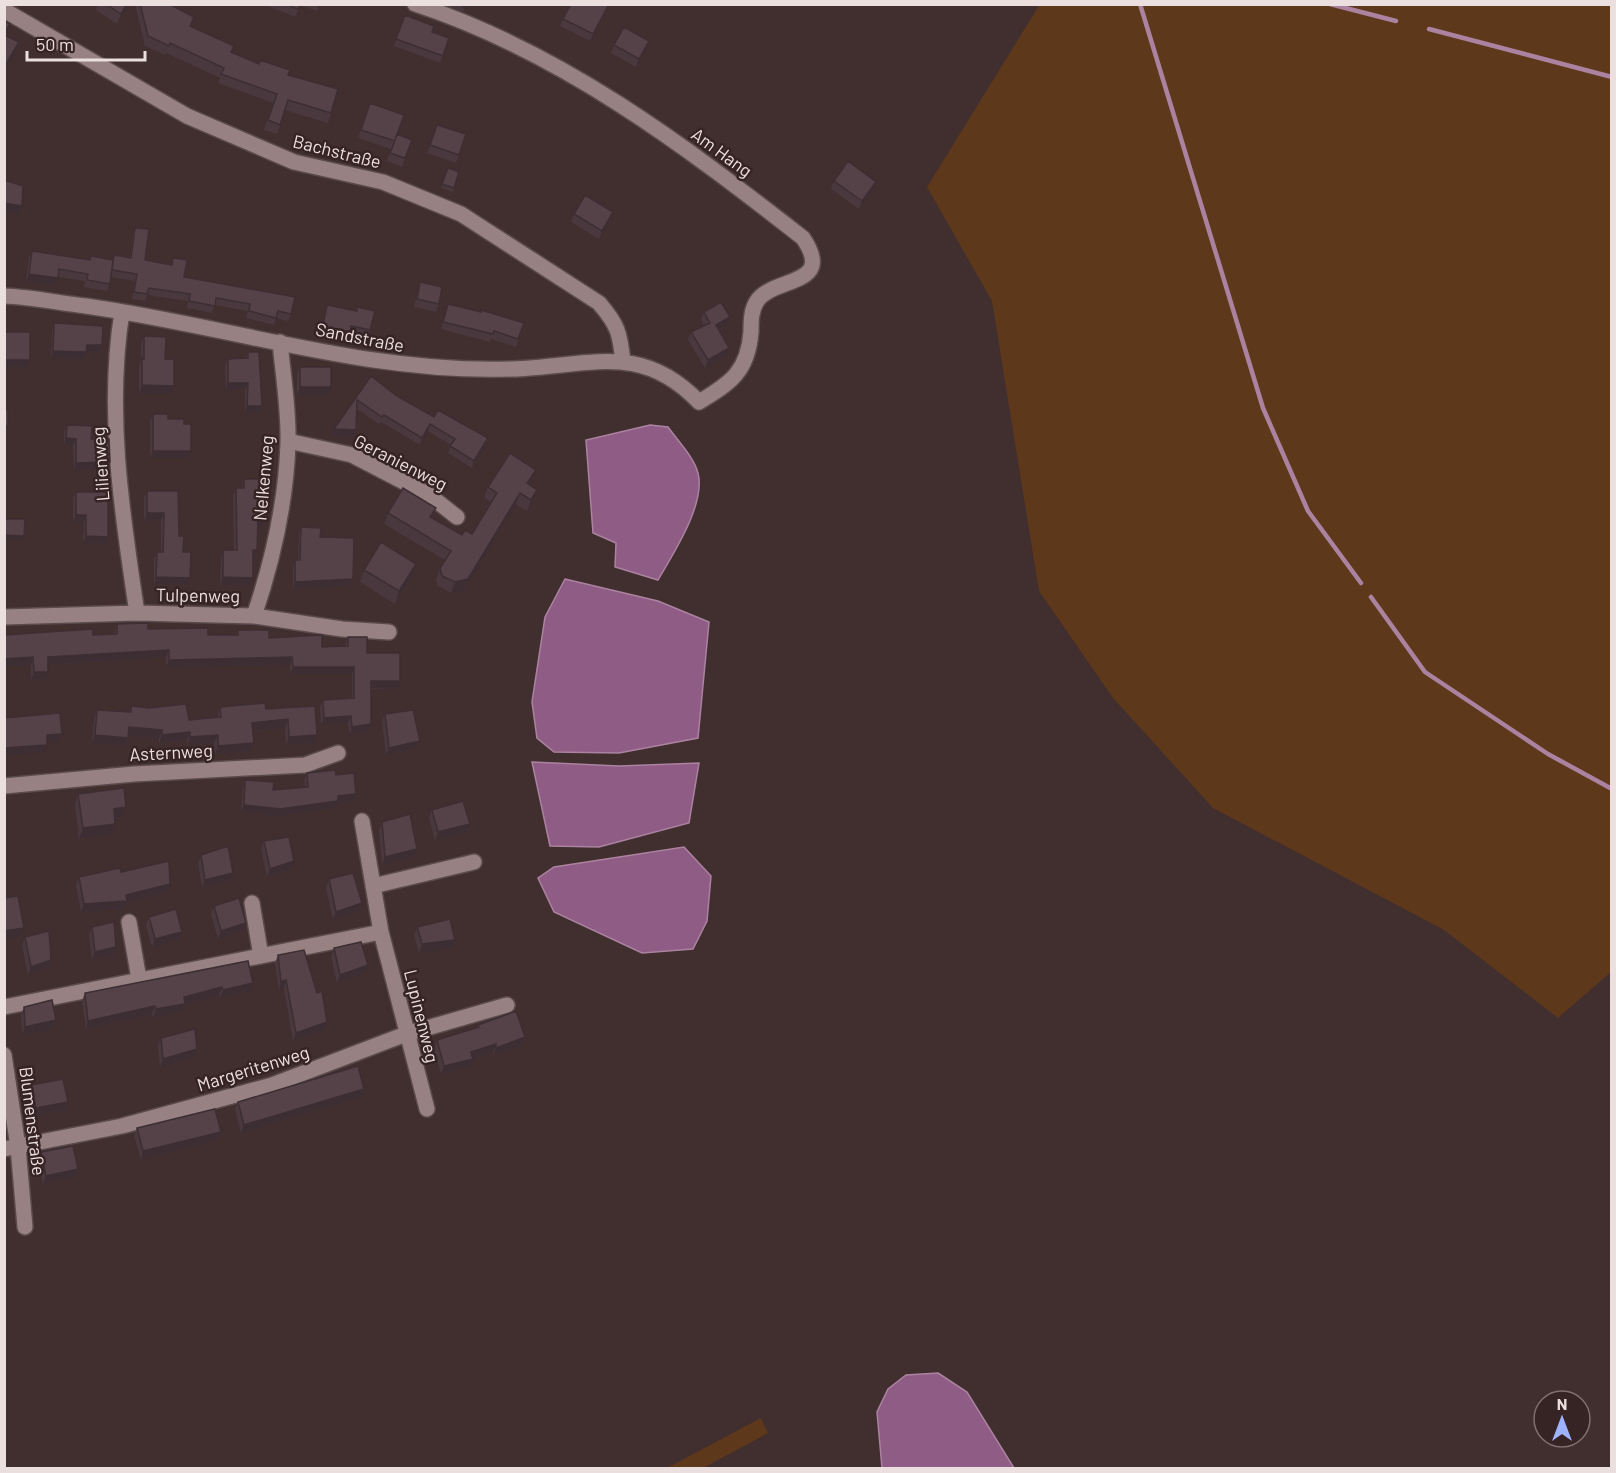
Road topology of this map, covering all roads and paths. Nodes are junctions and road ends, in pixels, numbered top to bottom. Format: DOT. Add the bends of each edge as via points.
graph roads {
  1 [pos="415,4"];
  2 [pos="4,10"];
  3 [pos="4,296"];
  4 [pos="122,312"];
  5 [pos="280,342"];
  6 [pos="623,362"];
  7 [pos="699,402"];
  8 [pos="288,441"];
  9 [pos="458,517"];
  10 [pos="137,613"];
  11 [pos="254,616"];
  12 [pos="4,617"];
  13 [pos="389,632"];
  14 [pos="338,753"];
  15 [pos="4,786"];
  16 [pos="362,821"];
  17 [pos="474,862"];
  18 [pos="373,886"];
  19 [pos="252,903"];
  20 [pos="129,922"];
  21 [pos="381,932"];
  22 [pos="261,956"];
  23 [pos="140,979"];
  24 [pos="507,1005"];
  25 [pos="4,1007"];
  26 [pos="406,1034"];
  27 [pos="4,1055"];
  28 [pos="427,1109"];
  29 [pos="11,1148"];
  30 [pos="25,1227"];
  1 -- 7 [label="street, Am Hang" via="559,68 709,165 803,238 813,252 808,272 764,293 756,301 746,361 734,379"];
  2 -- 6 [label="street, Bachstraße" via="187,116 294,162 383,182 461,214 599,303 615,321"];
  3 -- 4 [label="street, Sandstraße"];
  4 -- 5 [label="street, Sandstraße"];
  4 -- 10 [label="street, Lilienweg" via="115,384 116,428"];
  5 -- 6 [label="street, Sandstraße" via="401,365 461,371"];
  5 -- 8 [label="street, Nelkenweg"];
  6 -- 7 [label="street, Sandstraße" via="650,366 667,374"];
  8 -- 9 [label="street, Geranienweg" via="352,455 429,495"];
  8 -- 11 [label="street, Nelkenweg" via="279,528"];
  10 -- 11 [label="street, Tulpenweg"];
  10 -- 12 [label="street, Tulpenweg"];
  11 -- 13 [label="street, Tulpenweg"];
  14 -- 15 [label="street, Asternweg" via="305,765"];
  16 -- 18 [label="street, Lupinenweg"];
  17 -- 18 [label="street"];
  18 -- 21 [label="street, Lupinenweg"];
  19 -- 22 [label="street"];
  20 -- 23 [label="street"];
  21 -- 22 [label="street"];
  21 -- 26 [label="street, Lupinenweg"];
  22 -- 23 [label="street"];
  23 -- 25 [label="street"];
  24 -- 26 [label="street, Margeritenweg"];
  26 -- 28 [label="street, Lupinenweg"];
  26 -- 29 [label="street, Margeritenweg" via="272,1085 122,1126"];
  27 -- 29 [label="street, Blumenstraße"];
  29 -- 30 [label="street, Blumenstraße"];
}
